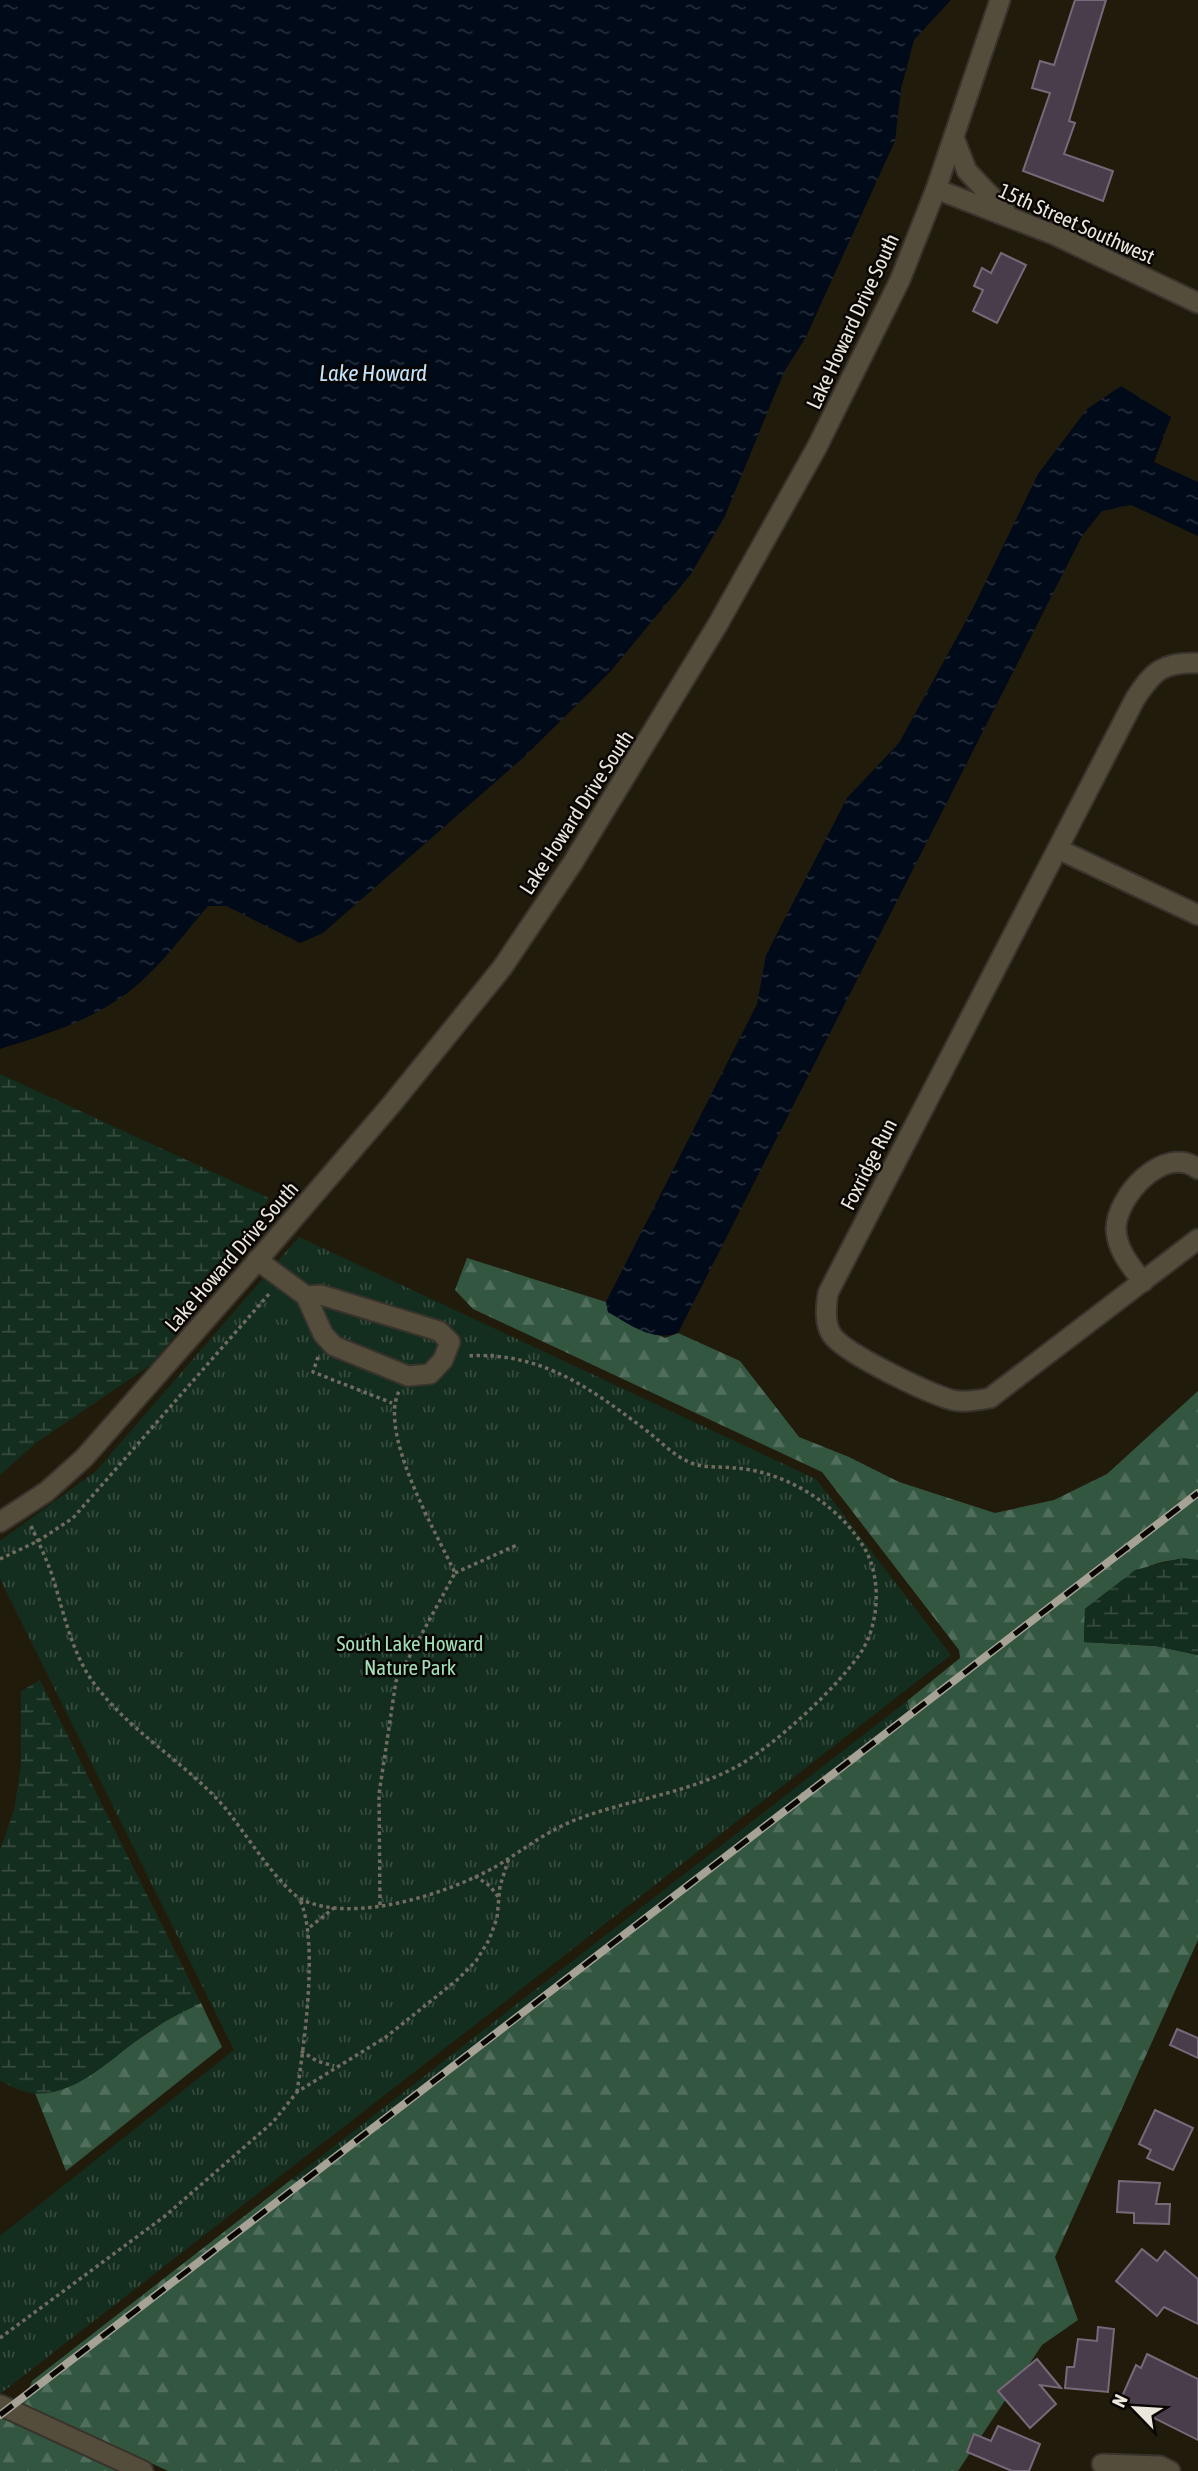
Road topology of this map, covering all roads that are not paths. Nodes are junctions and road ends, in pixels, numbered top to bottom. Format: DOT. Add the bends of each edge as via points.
graph roads {
  1 [pos="1000,0"];
  2 [pos="954,138"];
  3 [pos="936,189"];
  4 [pos="1010,216"];
  5 [pos="1198,303"];
  6 [pos="1198,663"];
  7 [pos="1058,849"];
  8 [pos="1198,915"];
  9 [pos="1198,1169"];
  10 [pos="1198,1239"];
  11 [pos="257,1260"];
  12 [pos="1143,1282"];
  13 [pos="306,1297"];
  14 [pos="0,1522"];
  15 [pos="0,2405"];
  16 [pos="1102,2465"];
  17 [pos="143,2471"];
  18 [pos="1170,2471"];
  1 -- 2 [label="street, Lake Howard Drive South"];
  2 -- 3 [label="street, Lake Howard Drive South"];
  2 -- 4 [label="street" via="967,171"];
  3 -- 4 [label="street, 15th Street Southwest"];
  3 -- 11 [label="street, Lake Howard Drive South" via="900,280 817,447 670,706 572,864 502,968"];
  4 -- 5 [label="street, 15th Street Southwest"];
  6 -- 7 [label="street, Foxridge Run" via="1169,663 1144,686"];
  7 -- 8 [label="street"];
  7 -- 12 [label="street, Foxridge Run" via="828,1293 830,1333 856,1355 936,1393 969,1402 1003,1392"];
  9 -- 12 [label="street" via="1176,1163 1161,1165 1124,1199 1117,1215 1120,1251"];
  10 -- 12 [label="street, Foxridge Run"];
  11 -- 13 [label="street"];
  11 -- 14 [label="street, Lake Howard Drive South" via="85,1458"];
  13 -- 13 [label="street" via="323,1334 334,1346 408,1376 430,1374 443,1360 450,1342 439,1331 321,1295"];
  15 -- 17 [label="street"];
  16 -- 18 [label="street" via="1160,2466"];
}
